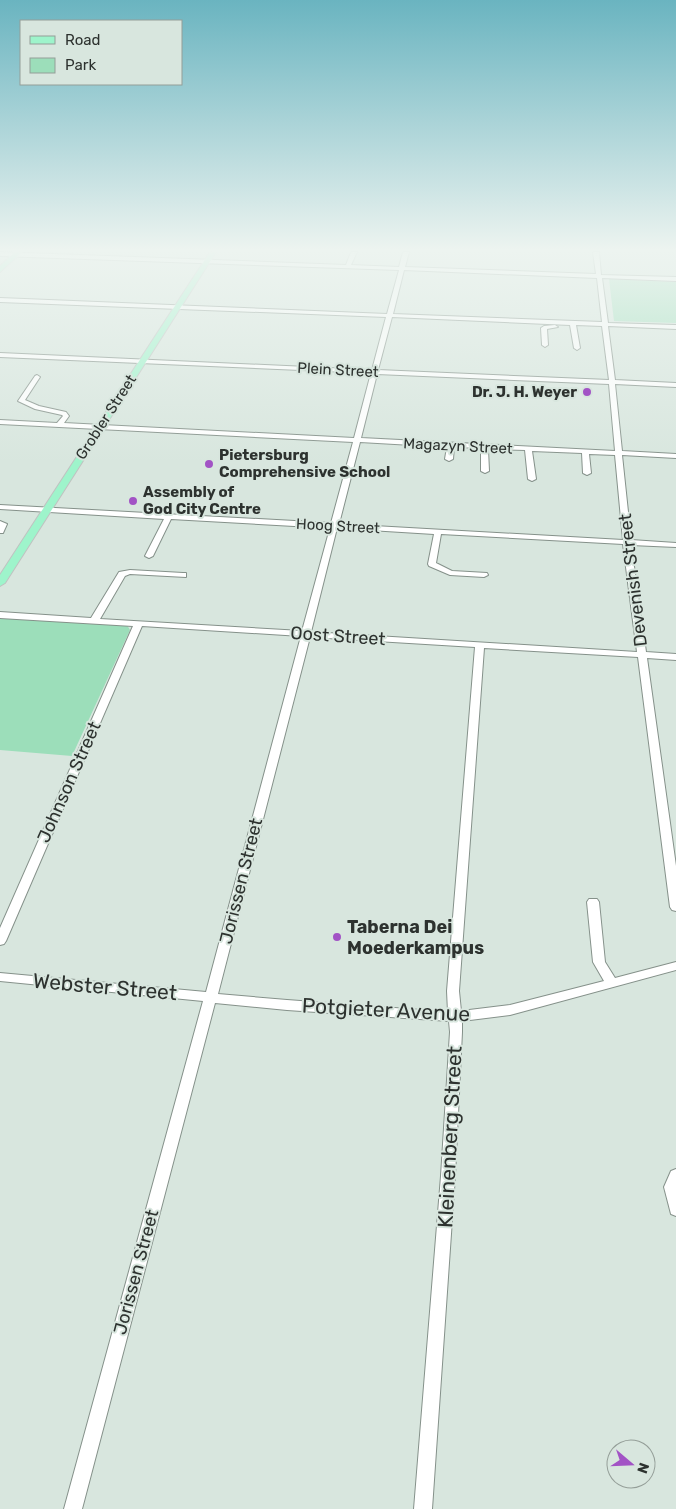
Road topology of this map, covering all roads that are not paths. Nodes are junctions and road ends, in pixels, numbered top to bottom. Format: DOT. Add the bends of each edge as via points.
graph roads {
  1 [pos="167,322"];
  2 [pos="387,322"];
  3 [pos="526,322"];
  4 [pos="605,324"];
  5 [pos="573,325"];
  6 [pos="676,327"];
  7 [pos="545,345"];
  8 [pos="577,348"];
  9 [pos="0,355"];
  10 [pos="142,362"];
  11 [pos="375,372"];
  12 [pos="37,376"];
  13 [pos="612,382"];
  14 [pos="676,385"];
  15 [pos="0,422"];
  16 [pos="60,425"];
  17 [pos="98,428"];
  18 [pos="356,440"];
  19 [pos="451,445"];
  20 [pos="484,447"];
  21 [pos="528,450"];
  22 [pos="585,452"];
  23 [pos="619,454"];
  24 [pos="676,456"];
  25 [pos="449,459"];
  26 [pos="485,471"];
  27 [pos="587,473"];
  28 [pos="532,479"];
  29 [pos="0,507"];
  30 [pos="48,508"];
  31 [pos="169,516"];
  32 [pos="0,523"];
  33 [pos="335,526"];
  34 [pos="0,531"];
  35 [pos="438,531"];
  36 [pos="627,542"];
  37 [pos="676,545"];
  38 [pos="149,556"];
  39 [pos="183,575"];
  40 [pos="484,576"];
  41 [pos="0,583"];
  42 [pos="0,615"];
  43 [pos="94,621"];
  44 [pos="139,623"];
  45 [pos="304,634"];
  46 [pos="480,646"];
  47 [pos="642,655"];
  48 [pos="676,657"];
  49 [pos="592,902"];
  50 [pos="676,907"];
  51 [pos="0,941"];
  52 [pos="676,966"];
  53 [pos="0,977"];
  54 [pos="612,983"];
  55 [pos="210,997"];
  56 [pos="455,1017"];
  57 [pos="676,1176"];
  58 [pos="676,1210"];
  59 [pos="73,1509"];
  60 [pos="423,1509"];
  1 -- 10 [label="main road, Grobler Street"];
  2 -- 11 [label="street, Jorissen Street"];
  3 -- 5 [label="street"];
  4 -- 5 [label="street"];
  4 -- 6 [label="street"];
  4 -- 13 [label="street, Devenish Street"];
  5 -- 7 [label="street" via="544,327"];
  5 -- 8 [label="street"];
  9 -- 10 [label="street, Plein Street"];
  10 -- 11 [label="street, Plein Street"];
  10 -- 17 [label="main road, Grobler Street"];
  11 -- 13 [label="street, Plein Street"];
  11 -- 18 [label="street, Jorissen Street"];
  12 -- 16 [label="street" via="21,401 64,413 66,416"];
  13 -- 14 [label="street, Plein Street"];
  13 -- 23 [label="street, Devenish Street"];
  15 -- 16 [label="street, Magazyn Street"];
  16 -- 17 [label="street, Magazyn Street"];
  17 -- 18 [label="street, Magazyn Street"];
  17 -- 30 [label="main road, Grobler Street"];
  18 -- 19 [label="street, Magazyn Street"];
  18 -- 33 [label="street, Jorissen Street"];
  19 -- 20 [label="street, Magazyn Street"];
  19 -- 25 [label="street"];
  20 -- 21 [label="street, Magazyn Street"];
  20 -- 26 [label="street"];
  21 -- 22 [label="street, Magazyn Street"];
  21 -- 28 [label="street"];
  22 -- 23 [label="street, Magazyn Street"];
  22 -- 27 [label="street"];
  23 -- 24 [label="street, Magazyn Street"];
  23 -- 36 [label="street, Devenish Street"];
  29 -- 30 [label="street, Hoog Street"];
  30 -- 31 [label="street, Hoog Street"];
  30 -- 41 [label="main road, Grobler Street"];
  31 -- 33 [label="street, Hoog Street"];
  31 -- 38 [label="street"];
  32 -- 34 [label="street" via="4,524"];
  33 -- 35 [label="street, Hoog Street"];
  33 -- 45 [label="street, Jorissen Street"];
  35 -- 36 [label="street, Hoog Street"];
  35 -- 40 [label="street" via="432,564 450,573"];
  36 -- 37 [label="street, Hoog Street"];
  36 -- 47 [label="street, Devenish Street"];
  39 -- 43 [label="street" via="122,574"];
  42 -- 43 [label="street, Oost Street"];
  43 -- 44 [label="street, Oost Street"];
  44 -- 45 [label="street, Oost Street"];
  44 -- 51 [label="street, Johnson Street"];
  45 -- 46 [label="street, Oost Street"];
  45 -- 55 [label="street, Jorissen Street"];
  46 -- 47 [label="street, Oost Street"];
  46 -- 56 [label="street, Kleinenberg Street" via="453,991"];
  47 -- 48 [label="street, Oost Street"];
  47 -- 50 [label="street, Devenish Street"];
  49 -- 54 [label="street" via="599,962"];
  52 -- 54 [label="street, Potgieter Avenue"];
  53 -- 55 [label="street, Webster Street"];
  54 -- 56 [label="street, Potgieter Avenue" via="510,1010"];
  55 -- 56 [label="street, Potgieter Avenue"];
  55 -- 59 [label="street, Jorissen Street"];
  56 -- 60 [label="street, Kleinenberg Street" via="448,1176"];
  57 -- 58 [label="street" via="670,1188"];
}
